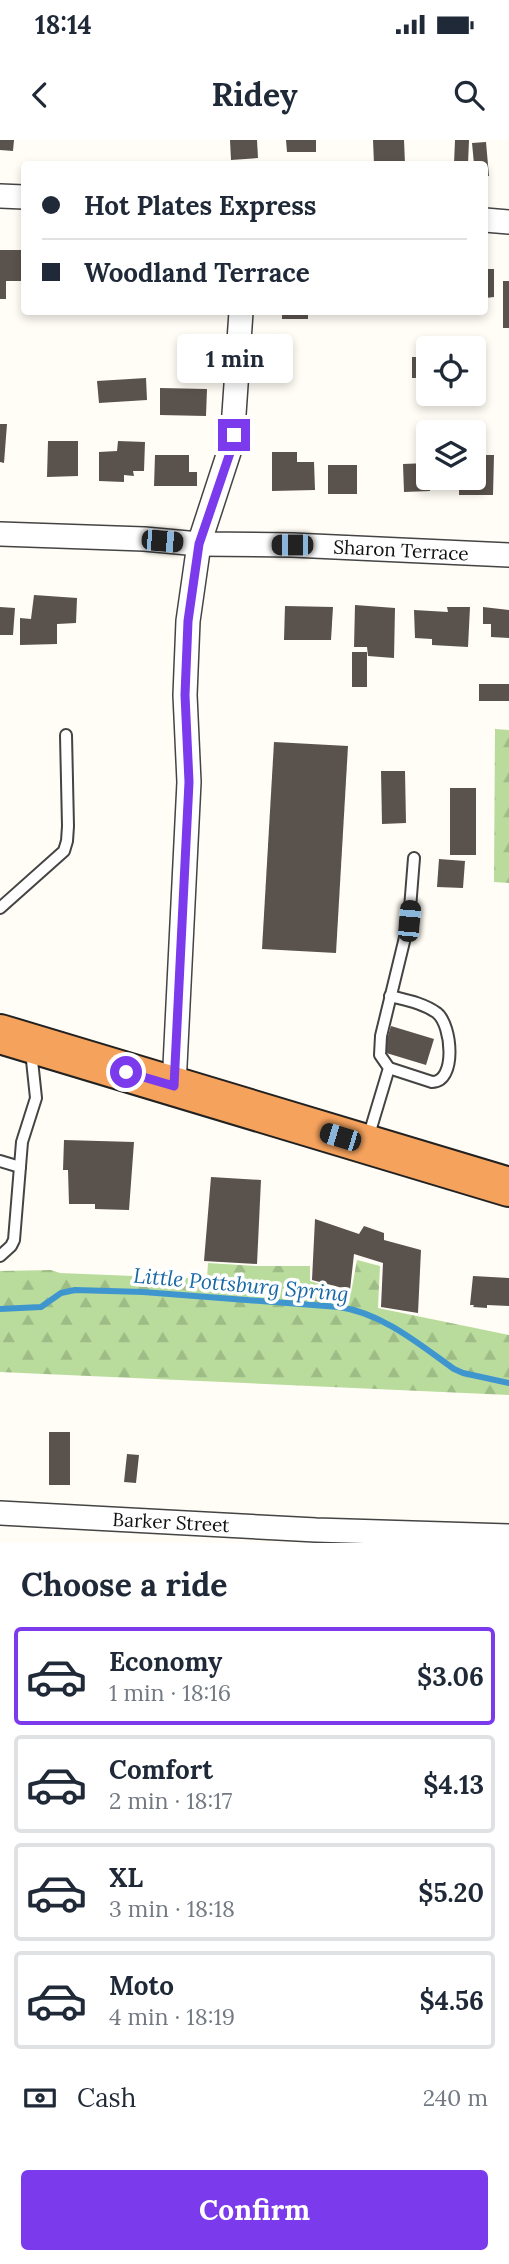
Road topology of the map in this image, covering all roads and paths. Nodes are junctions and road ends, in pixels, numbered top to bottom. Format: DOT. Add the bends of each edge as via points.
graph roads {
  1 [pos="0,196"];
  2 [pos="21,197"];
  3 [pos="488,220"];
  4 [pos="509,222"];
  5 [pos="241,315"];
  6 [pos="0,534"];
  7 [pos="199,544"];
  8 [pos="509,555"];
  9 [pos="66,735"];
  10 [pos="414,858"];
  11 [pos="0,908"];
  12 [pos="390,996"];
  13 [pos="15,1039"];
  14 [pos="389,1068"];
  15 [pos="174,1086"];
  16 [pos="366,1144"];
  17 [pos="0,1161"];
  18 [pos="20,1167"];
  19 [pos="509,1187"];
  20 [pos="0,1256"];
  21 [pos="0,1513"];
  22 [pos="509,1536"];
  1 -- 2 [label="street"];
  3 -- 4 [label="street"];
  5 -- 7 [label="street" via="232,443"];
  6 -- 7 [label="street, Sharon Terrace"];
  7 -- 8 [label="street, Sharon Terrace"];
  7 -- 15 [label="street" via="185,679 189,782"];
  9 -- 11 [label="lane" via="68,826 64,851"];
  10 -- 12 [label="lane" via="409,921"];
  12 -- 14 [label="lane" via="380,1055"];
  12 -- 14 [label="lane" via="419,1003 438,1014 449,1037 448,1067 439,1082"];
  13 -- 15 [label="highway"];
  13 -- 18 [label="lane" via="36,1098 22,1142"];
  14 -- 16 [label="lane"];
  15 -- 16 [label="highway"];
  16 -- 19 [label="highway"];
  17 -- 18 [label="lane"];
  18 -- 20 [label="lane" via="14,1240"];
  21 -- 22 [label="street, Barker Street"];
}
